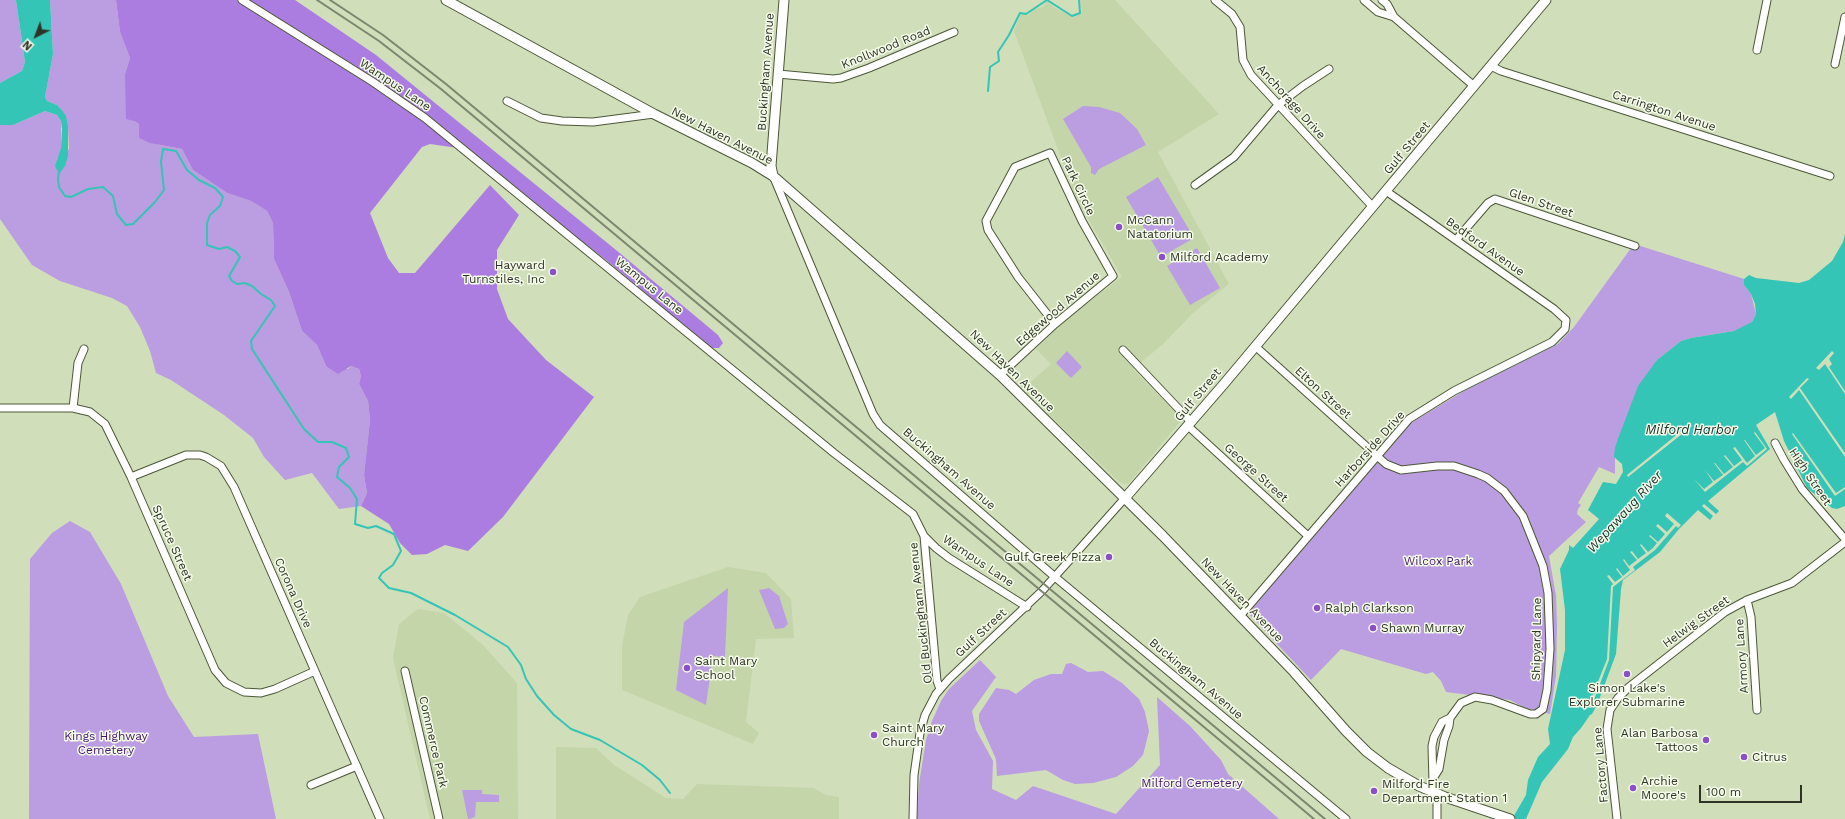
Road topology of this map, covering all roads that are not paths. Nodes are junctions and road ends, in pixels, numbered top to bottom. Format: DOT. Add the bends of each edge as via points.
graph roads {
  1 [pos="242,0"];
  2 [pos="447,0"];
  3 [pos="784,0"];
  4 [pos="1215,0"];
  5 [pos="1364,0"];
  6 [pos="1382,0"];
  7 [pos="1546,0"];
  8 [pos="1767,0"];
  9 [pos="1845,17"];
  10 [pos="1394,18"];
  11 [pos="954,32"];
  12 [pos="1757,50"];
  13 [pos="1834,64"];
  14 [pos="1491,66"];
  15 [pos="1329,69"];
  16 [pos="778,74"];
  17 [pos="1474,86"];
  18 [pos="507,102"];
  19 [pos="1278,106"];
  20 [pos="654,114"];
  21 [pos="772,176"];
  22 [pos="1830,176"];
  23 [pos="1195,185"];
  24 [pos="1386,191"];
  25 [pos="1373,207"];
  26 [pos="1456,240"];
  27 [pos="1635,246"];
  28 [pos="1113,276"];
  29 [pos="1055,324"];
  30 [pos="1566,324"];
  31 [pos="1255,346"];
  32 [pos="84,349"];
  33 [pos="1123,350"];
  34 [pos="1000,375"];
  35 [pos="0,408"];
  36 [pos="73,408"];
  37 [pos="1190,424"];
  38 [pos="1775,443"];
  39 [pos="1376,456"];
  40 [pos="131,477"];
  41 [pos="1124,498"];
  42 [pos="924,536"];
  43 [pos="1308,536"];
  44 [pos="1845,540"];
  45 [pos="1055,577"];
  46 [pos="1747,600"];
  47 [pos="1027,608"];
  48 [pos="1240,616"];
  49 [pos="405,670"];
  50 [pos="315,671"];
  51 [pos="940,689"];
  52 [pos="1610,710"];
  53 [pos="1757,710"];
  54 [pos="357,766"];
  55 [pos="311,785"];
  56 [pos="1434,792"];
  57 [pos="380,819"];
  58 [pos="439,819"];
  59 [pos="913,819"];
  60 [pos="1346,819"];
  61 [pos="1437,819"];
  62 [pos="1510,819"];
  63 [pos="1617,819"];
  1 -- 42 [label="street, Wampus Lane" via="373,82 425,118 912,514"];
  2 -- 20 [label="main road, New Haven Avenue"];
  3 -- 16 [label="main road, Buckingham Avenue"];
  4 -- 19 [label="street, Anchorage Drive" via="1232,14 1240,27 1243,60 1248,71"];
  5 -- 10 [label="street" via="1378,12"];
  6 -- 10 [label="street"];
  7 -- 14 [label="main road, Gulf Street"];
  8 -- 12 [label="street"];
  9 -- 13 [label="street"];
  10 -- 17 [label="street"];
  11 -- 16 [label="street, Knollwood Road" via="840,78"];
  14 -- 17 [label="main road, Gulf Street"];
  14 -- 22 [label="street, Carrington Avenue"];
  15 -- 19 [label="street"];
  16 -- 21 [label="main road, Buckingham Avenue"];
  17 -- 24 [label="main road, Gulf Street"];
  18 -- 20 [label="street" via="541,118 567,122 593,122"];
  19 -- 23 [label="street" via="1234,157"];
  19 -- 25 [label="street, Anchorage Drive"];
  20 -- 21 [label="main road, New Haven Avenue" via="752,163"];
  21 -- 34 [label="main road, New Haven Avenue"];
  21 -- 45 [label="street, Buckingham Avenue" via="877,421"];
  24 -- 25 [label="main road, Gulf Street"];
  24 -- 26 [label="street, Bedford Avenue"];
  25 -- 31 [label="main road, Gulf Street"];
  26 -- 27 [label="street, Glen Street" via="1486,205 1495,199"];
  26 -- 30 [label="street, Bedford Avenue" via="1554,309 1565,319"];
  28 -- 29 [label="street, Edgewood Avenue"];
  28 -- 29 [label="street, Park Circle" via="1082,221 1050,153 1015,167 986,221 988,230 1018,277"];
  29 -- 34 [label="street, Edgewood Avenue"];
  30 -- 39 [label="street, Harborside Drive" via="1564,331 1552,342 1454,391 1412,416"];
  31 -- 37 [label="main road, Gulf Street"];
  31 -- 39 [label="street, Elton Street"];
  32 -- 36 [label="street" via="78,363"];
  33 -- 37 [label="street, George Street"];
  34 -- 41 [label="main road, New Haven Avenue"];
  35 -- 36 [label="street, Spruce Street"];
  36 -- 40 [label="street, Spruce Street" via="90,412 105,424"];
  37 -- 41 [label="main road, Gulf Street"];
  37 -- 43 [label="street, George Street"];
  38 -- 44 [label="street, High Street" via="1802,489"];
  39 -- 43 [label="street, Harborside Drive"];
  39 -- 56 [label="street, Shipyard Lane" via="1400,470 1454,466 1492,481 1504,491 1524,516 1543,566 1548,593 1550,649 1543,709 1536,714 1530,714 1492,700 1475,697 1461,703 1450,718 1439,769 1434,777"];
  40 -- 50 [label="street, Corona Drive" via="186,455 200,455 221,466 234,487"];
  40 -- 50 [label="street, Spruce Street" via="215,670 223,680 238,690 262,693"];
  41 -- 45 [label="street, Gulf Street"];
  41 -- 48 [label="main road, New Haven Avenue"];
  42 -- 47 [label="street, Wampus Lane" via="949,558"];
  42 -- 51 [label="street, Old Buckingham Avenue" via="937,681"];
  43 -- 48 [label="street, Harborside Drive"];
  44 -- 46 [label="street, Helwig Street" via="1792,583"];
  45 -- 47 [label="street, Gulf Street"];
  45 -- 60 [label="street, Buckingham Avenue"];
  46 -- 52 [label="street, Helwig Street" via="1714,620 1629,687"];
  46 -- 53 [label="street, Armory Lane" via="1751,617"];
  47 -- 51 [label="street, Gulf Street"];
  48 -- 56 [label="main road, New Haven Avenue" via="1367,752 1407,780"];
  49 -- 58 [label="street, Commerce Park"];
  50 -- 54 [label="street, Corona Drive"];
  51 -- 59 [label="street, Gulf Street" via="925,715 920,733 914,775"];
  52 -- 63 [label="street, Factory Lane" via="1607,729"];
  54 -- 55 [label="street"];
  54 -- 57 [label="street, Corona Drive"];
  56 -- 61 [label="street, Shipyard Lane"];
  56 -- 62 [label="main road, New Haven Avenue"];
}
